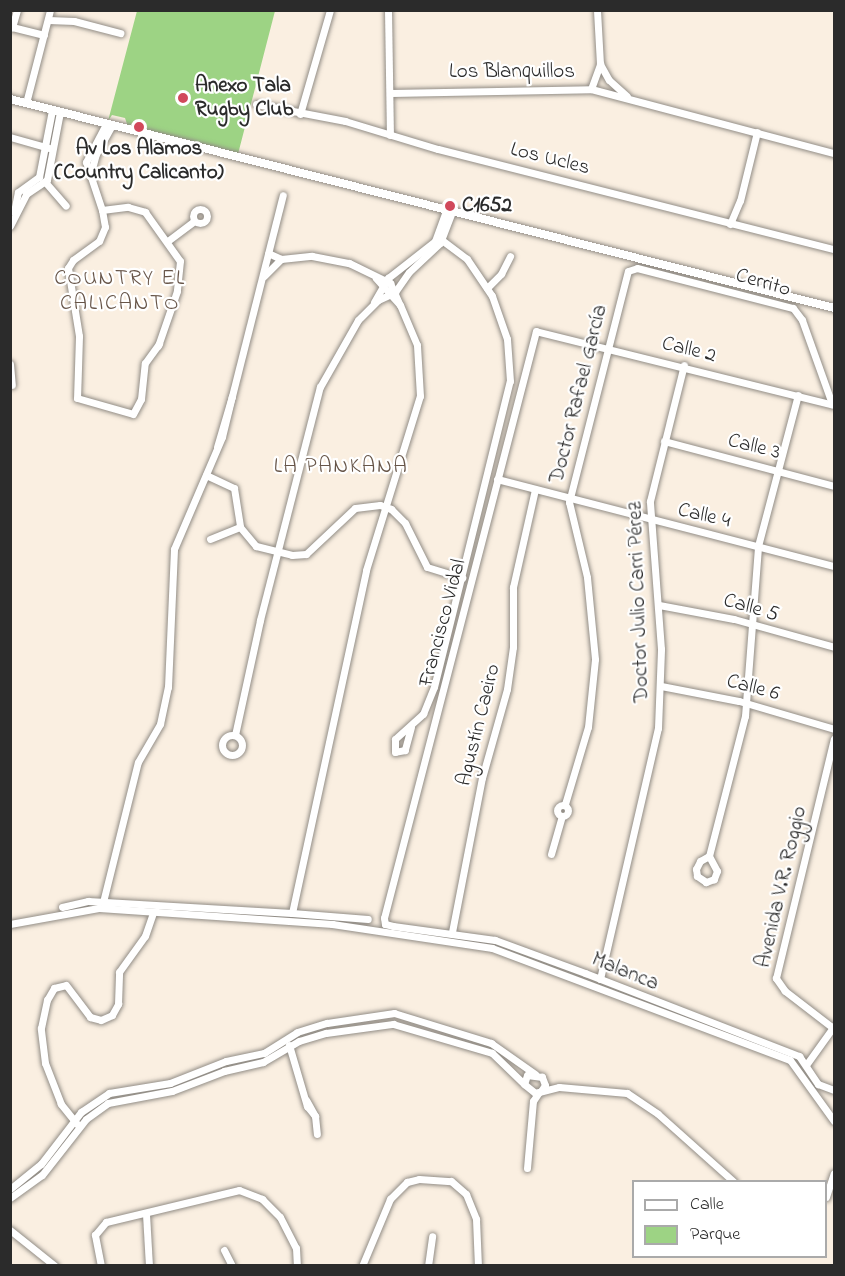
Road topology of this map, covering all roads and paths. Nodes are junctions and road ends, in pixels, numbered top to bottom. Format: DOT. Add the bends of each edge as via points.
graph roads {
  1 [pos="16,10"];
  2 [pos="50,10"];
  3 [pos="330,10"];
  4 [pos="388,10"];
  5 [pos="597,10"];
  6 [pos="48,20"];
  7 [pos="11,31"];
  8 [pos="120,33"];
  9 [pos="44,35"];
  10 [pos="600,64"];
  11 [pos="591,89"];
  12 [pos="391,93"];
  13 [pos="10,99"];
  14 [pos="633,99"];
  15 [pos="26,103"];
  16 [pos="256,105"];
  17 [pos="56,111"];
  18 [pos="300,114"];
  19 [pos="109,125"];
  20 [pos="757,132"];
  21 [pos="390,135"];
  22 [pos="10,138"];
  23 [pos="49,148"];
  24 [pos="834,153"];
  25 [pos="45,183"];
  26 [pos="283,195"];
  27 [pos="66,206"];
  28 [pos="102,210"];
  29 [pos="449,210"];
  30 [pos="194,221"];
  31 [pos="11,223"];
  32 [pos="730,224"];
  33 [pos="440,239"];
  34 [pos="169,240"];
  35 [pos="834,249"];
  36 [pos="268,252"];
  37 [pos="510,256"];
  38 [pos="281,260"];
  39 [pos="626,274"];
  40 [pos="262,278"];
  41 [pos="385,283"];
  42 [pos="487,288"];
  43 [pos="393,293"];
  44 [pos="373,304"];
  45 [pos="834,308"];
  46 [pos="536,331"];
  47 [pos="608,346"];
  48 [pos="10,364"];
  49 [pos="684,365"];
  50 [pos="12,385"];
  51 [pos="798,395"];
  52 [pos="833,404"];
  53 [pos="664,441"];
  54 [pos="778,470"];
  55 [pos="206,475"];
  56 [pos="497,479"];
  57 [pos="834,486"];
  58 [pos="535,489"];
  59 [pos="570,497"];
  60 [pos="385,506"];
  61 [pos="650,520"];
  62 [pos="240,527"];
  63 [pos="210,539"];
  64 [pos="758,546"];
  65 [pos="276,553"];
  66 [pos="834,566"];
  67 [pos="462,578"];
  68 [pos="658,605"];
  69 [pos="752,624"];
  70 [pos="834,647"];
  71 [pos="661,686"];
  72 [pos="747,703"];
  73 [pos="411,727"];
  74 [pos="834,729"];
  75 [pos="235,735"];
  76 [pos="834,743"];
  77 [pos="834,758"];
  78 [pos="829,764"];
  79 [pos="551,854"];
  80 [pos="709,856"];
  81 [pos="103,902"];
  82 [pos="62,907"];
  83 [pos="153,913"];
  84 [pos="292,914"];
  85 [pos="368,919"];
  86 [pos="10,924"];
  87 [pos="385,924"];
  88 [pos="452,932"];
  89 [pos="600,979"];
  90 [pos="372,1018"];
  91 [pos="375,1026"];
  92 [pos="834,1027"];
  93 [pos="288,1043"];
  94 [pos="806,1065"];
  95 [pos="538,1076"];
  96 [pos="184,1082"];
  97 [pos="525,1085"];
  98 [pos="560,1087"];
  99 [pos="834,1090"];
  100 [pos="540,1092"];
  101 [pos="532,1110"];
  102 [pos="73,1121"];
  103 [pos="834,1121"];
  104 [pos="80,1126"];
  105 [pos="317,1134"];
  106 [pos="527,1168"];
  107 [pos="834,1173"];
  108 [pos="732,1180"];
  109 [pos="10,1189"];
  110 [pos="827,1192"];
  111 [pos="10,1198"];
  112 [pos="146,1214"];
  113 [pos="10,1230"];
  114 [pos="432,1236"];
  115 [pos="224,1250"];
  116 [pos="226,1262"];
  117 [pos="428,1265"];
  118 [pos="55,1266"];
  119 [pos="101,1266"];
  120 [pos="149,1266"];
  121 [pos="232,1266"];
  122 [pos="297,1266"];
  123 [pos="362,1266"];
  124 [pos="478,1266"];
  1 -- 7 [label="street"];
  2 -- 6 [label="street"];
  3 -- 18 [label="street"];
  4 -- 12 [label="street"];
  5 -- 10 [label="street"];
  6 -- 8 [label="street" via="74,21"];
  6 -- 9 [label="street"];
  7 -- 9 [label="street"];
  9 -- 15 [label="street"];
  10 -- 11 [label="street"];
  10 -- 14 [label="street, Los Blanquillos" via="609,80"];
  11 -- 12 [label="street, Los Blanquillos"];
  11 -- 14 [label="street, Los Blanquillos"];
  12 -- 21 [label="street"];
  13 -- 15 [label="main road"];
  14 -- 20 [label="street, Los Blanquillos"];
  15 -- 17 [label="main road"];
  16 -- 18 [label="street, Los Ucles"];
  17 -- 19 [label="main road"];
  17 -- 23 [label="street"];
  18 -- 21 [label="street, Los Ucles" via="345,121"];
  19 -- 28 [label="street" via="87,158"];
  19 -- 29 [label="main road"];
  20 -- 24 [label="street, Los Blanquillos"];
  20 -- 32 [label="street" via="740,201"];
  21 -- 32 [label="street, Los Ucles"];
  22 -- 23 [label="street"];
  23 -- 25 [label="street"];
  23 -- 31 [label="street" via="39,177 16,195"];
  25 -- 27 [label="street"];
  25 -- 31 [label="street" via="26,194"];
  26 -- 36 [label="street"];
  28 -- 34 [label="street" via="128,207 145,212"];
  28 -- 34 [label="street" via="105,227 99,241 68,268 79,349 75,396 130,416 140,404 144,374 169,323 180,273 178,254"];
  29 -- 33 [label="street"];
  29 -- 45 [label="main road"];
  30 -- 34 [label="street"];
  32 -- 35 [label="street, Los Ucles"];
  33 -- 41 [label="street"];
  33 -- 42 [label="street" via="466,259"];
  33 -- 43 [label="street"];
  36 -- 38 [label="street"];
  36 -- 40 [label="street"];
  37 -- 42 [label="street" via="501,274"];
  38 -- 40 [label="street"];
  38 -- 41 [label="street" via="324,257 354,265"];
  39 -- 47 [label="street, Doctor Rafael García"];
  39 -- 52 [label="street, Cerrito" via="637,268 793,308 802,320"];
  40 -- 55 [label="street" via="232,396"];
  41 -- 43 [label="street"];
  41 -- 44 [label="street"];
  42 -- 67 [label="street" via="505,331 510,381"];
  43 -- 44 [label="street"];
  43 -- 60 [label="street" via="417,345 421,389"];
  44 -- 65 [label="street" via="355,324 318,391"];
  46 -- 47 [label="street, Calle 2"];
  46 -- 56 [label="street, Francisco Vidal"];
  47 -- 49 [label="street, Calle 2"];
  47 -- 59 [label="street, Doctor Rafael García"];
  48 -- 50 [label="street"];
  49 -- 51 [label="street, Calle 2"];
  49 -- 53 [label="street, Doctor Julio Carri Pérez"];
  51 -- 52 [label="street, Calle 2"];
  51 -- 54 [label="street"];
  53 -- 54 [label="street, Calle 3"];
  53 -- 61 [label="street, Doctor Julio Carri Pérez" via="652,487"];
  54 -- 57 [label="street, Calle 3"];
  54 -- 64 [label="street"];
  55 -- 62 [label="street" via="234,488"];
  55 -- 81 [label="street" via="174,549 168,687 159,726 138,762"];
  56 -- 58 [label="street, Calle 4"];
  56 -- 87 [label="street, Francisco Vidal"];
  58 -- 59 [label="street, Calle 4"];
  58 -- 88 [label="street, Agustín Caeiro" via="513,587 513,646 505,702 482,778"];
  59 -- 61 [label="street, Calle 4"];
  59 -- 79 [label="street, Doctor Rafael García" via="590,594 595,659 588,727 565,804 567,813 561,818"];
  60 -- 65 [label="street" via="355,508 306,554"];
  60 -- 67 [label="street" via="405,523 427,567"];
  60 -- 84 [label="street" via="366,570"];
  61 -- 64 [label="street, Calle 4"];
  61 -- 68 [label="street, Doctor Julio Carri Pérez"];
  62 -- 63 [label="street"];
  62 -- 65 [label="street" via="254,545"];
  64 -- 66 [label="street, Calle 4"];
  64 -- 69 [label="street"];
  65 -- 75 [label="street"];
  67 -- 73 [label="street" via="430,700"];
  68 -- 69 [label="street, Calle 5"];
  68 -- 71 [label="street, Doctor Julio Carri Pérez"];
  69 -- 70 [label="street, Calle 5"];
  69 -- 72 [label="street"];
  71 -- 72 [label="street, Calle 6"];
  71 -- 89 [label="street, Doctor Julio Carri Pérez" via="650,771"];
  72 -- 74 [label="street, Calle 6"];
  72 -- 80 [label="street"];
  76 -- 78 [label="street, Avenida V.R. Roggio"];
  77 -- 78 [label="street, Avenida V.R. Roggio"];
  78 -- 92 [label="street, Avenida V.R. Roggio" via="776,978 785,991"];
  81 -- 82 [label="street" via="85,901"];
  81 -- 84 [label="street"];
  83 -- 86 [label="street" via="87,908"];
  83 -- 102 [label="street" via="145,936 119,972 118,1004 112,1014 101,1020 90,1017 66,985 54,988 46,1000 40,1028 45,1063 56,1095"];
  83 -- 103 [label="street" via="332,924 497,950 790,1060"];
  84 -- 85 [label="street"];
  87 -- 88 [label="street, Malanca"];
  88 -- 89 [label="street, Malanca" via="501,942"];
  89 -- 94 [label="street, Malanca" via="796,1055"];
  90 -- 91 [label="street"];
  90 -- 93 [label="street" via="311,1027"];
  90 -- 95 [label="street" via="393,1013 480,1039 504,1050"];
  91 -- 93 [label="street"];
  91 -- 97 [label="street" via="393,1024 492,1053"];
  92 -- 94 [label="street"];
  93 -- 96 [label="street" via="267,1061"];
  93 -- 105 [label="street" via="315,1116"];
  94 -- 99 [label="street, Malanca" via="818,1084"];
  95 -- 97 [label="street" via="527,1075"];
  95 -- 98 [label="street"];
  95 -- 100 [label="street" via="545,1085"];
  96 -- 102 [label="street" via="109,1093"];
  96 -- 104 [label="street" via="149,1096 113,1100"];
  97 -- 100 [label="street"];
  97 -- 101 [label="street"];
  98 -- 100 [label="street"];
  98 -- 108 [label="street" via="614,1090 632,1096"];
  100 -- 101 [label="street"];
  101 -- 106 [label="street"];
  102 -- 104 [label="street"];
  102 -- 109 [label="street" via="41,1164"];
  104 -- 111 [label="street" via="42,1175"];
  107 -- 110 [label="street"];
  112 -- 119 [label="street" via="106,1222 99,1228 95,1239"];
  112 -- 120 [label="street"];
  112 -- 122 [label="street" via="227,1191 246,1191 262,1199 280,1217 296,1248"];
  113 -- 118 [label="street"];
  114 -- 117 [label="street"];
  115 -- 116 [label="street"];
  116 -- 121 [label="street"];
  123 -- 124 [label="street" via="390,1199 407,1182 419,1179 452,1181 466,1194 476,1219"];
}
